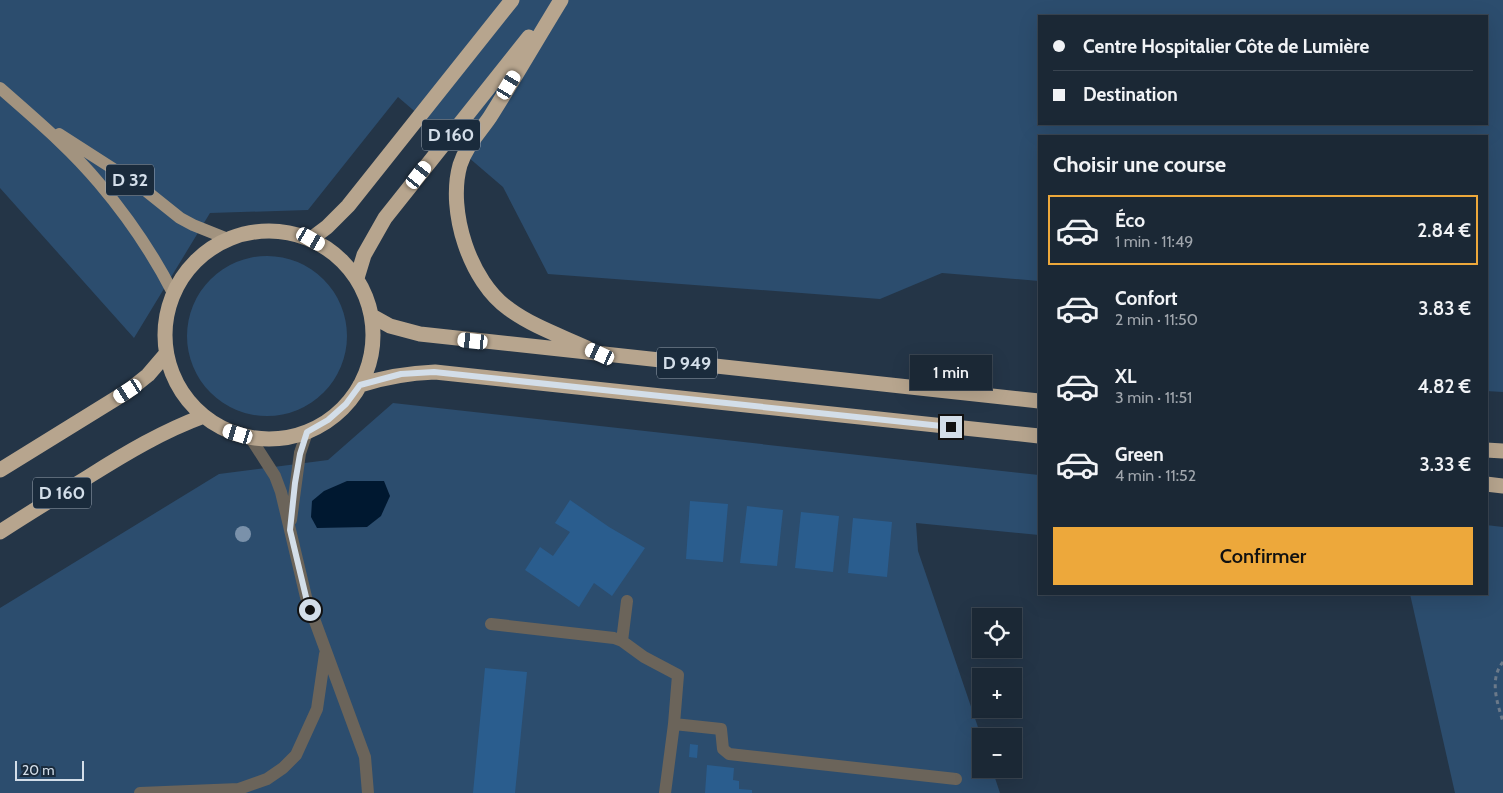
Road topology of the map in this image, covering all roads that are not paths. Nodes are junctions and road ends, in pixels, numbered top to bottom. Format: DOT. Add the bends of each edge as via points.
graph roads {
  1 [pos="512,0"];
  2 [pos="559,0"];
  3 [pos="0,88"];
  4 [pos="33,117"];
  5 [pos="228,239"];
  6 [pos="311,239"];
  7 [pos="357,278"];
  8 [pos="173,293"];
  9 [pos="372,316"];
  10 [pos="166,354"];
  11 [pos="600,354"];
  12 [pos="360,385"];
  13 [pos="1038,401"];
  14 [pos="204,416"];
  15 [pos="307,432"];
  16 [pos="1038,436"];
  17 [pos="250,437"];
  18 [pos="1488,450"];
  19 [pos="1503,452"];
  20 [pos="0,470"];
  21 [pos="1488,484"];
  22 [pos="1503,486"];
  23 [pos="290,530"];
  24 [pos="0,532"];
  25 [pos="627,601"];
  26 [pos="491,624"];
  27 [pos="622,641"];
  28 [pos="326,652"];
  29 [pos="674,724"];
  30 [pos="956,779"];
  31 [pos="240,791"];
  32 [pos="194,792"];
  33 [pos="140,793"];
  34 [pos="368,793"];
  35 [pos="665,793"];
  1 -- 6 [label="highway, D 160" via="348,206"];
  2 -- 7 [label="highway, D 160" via="385,218 364,255"];
  2 -- 11 [label="highway" via="489,119 465,152 457,187 458,209 470,258 493,294 524,319"];
  3 -- 4 [label="main road, D 32"];
  4 -- 5 [label="main road, D 32" via="140,186 180,218"];
  4 -- 8 [label="main road, D 32" via="98,182 154,258"];
  5 -- 6 [label="highway" via="255,231 284,231"];
  5 -- 8 [label="highway" via="195,261"];
  6 -- 7 [label="highway" via="345,262"];
  7 -- 9 [label="highway"];
  8 -- 10 [label="highway" via="165,323"];
  9 -- 11 [label="highway, D 949" via="390,326 420,334"];
  9 -- 12 [label="highway" via="374,340 370,363"];
  10 -- 14 [label="highway" via="180,389"];
  10 -- 20 [label="highway, D 160" via="128,391"];
  11 -- 13 [label="highway, D 949"];
  12 -- 15 [label="highway" via="334,415"];
  12 -- 16 [label="highway, D 949" via="401,374 434,372"];
  14 -- 17 [label="highway" via="226,430"];
  14 -- 24 [label="highway, D 160" via="161,434 124,455"];
  15 -- 17 [label="highway" via="269,439"];
  15 -- 23 [label="street" via="300,454"];
  17 -- 23 [label="street" via="275,476"];
  18 -- 19 [label="highway"];
  21 -- 22 [label="highway"];
  23 -- 28 [label="street" via="306,597"];
  25 -- 27 [label="street"];
  26 -- 27 [label="street"];
  27 -- 29 [label="street" via="678,675"];
  28 -- 31 [label="street" via="317,709 296,755 267,779"];
  28 -- 34 [label="street" via="365,757"];
  29 -- 30 [label="street" via="721,730 723,749 730,754"];
  29 -- 35 [label="street"];
  31 -- 32 [label="street"];
  32 -- 33 [label="street"];
}
